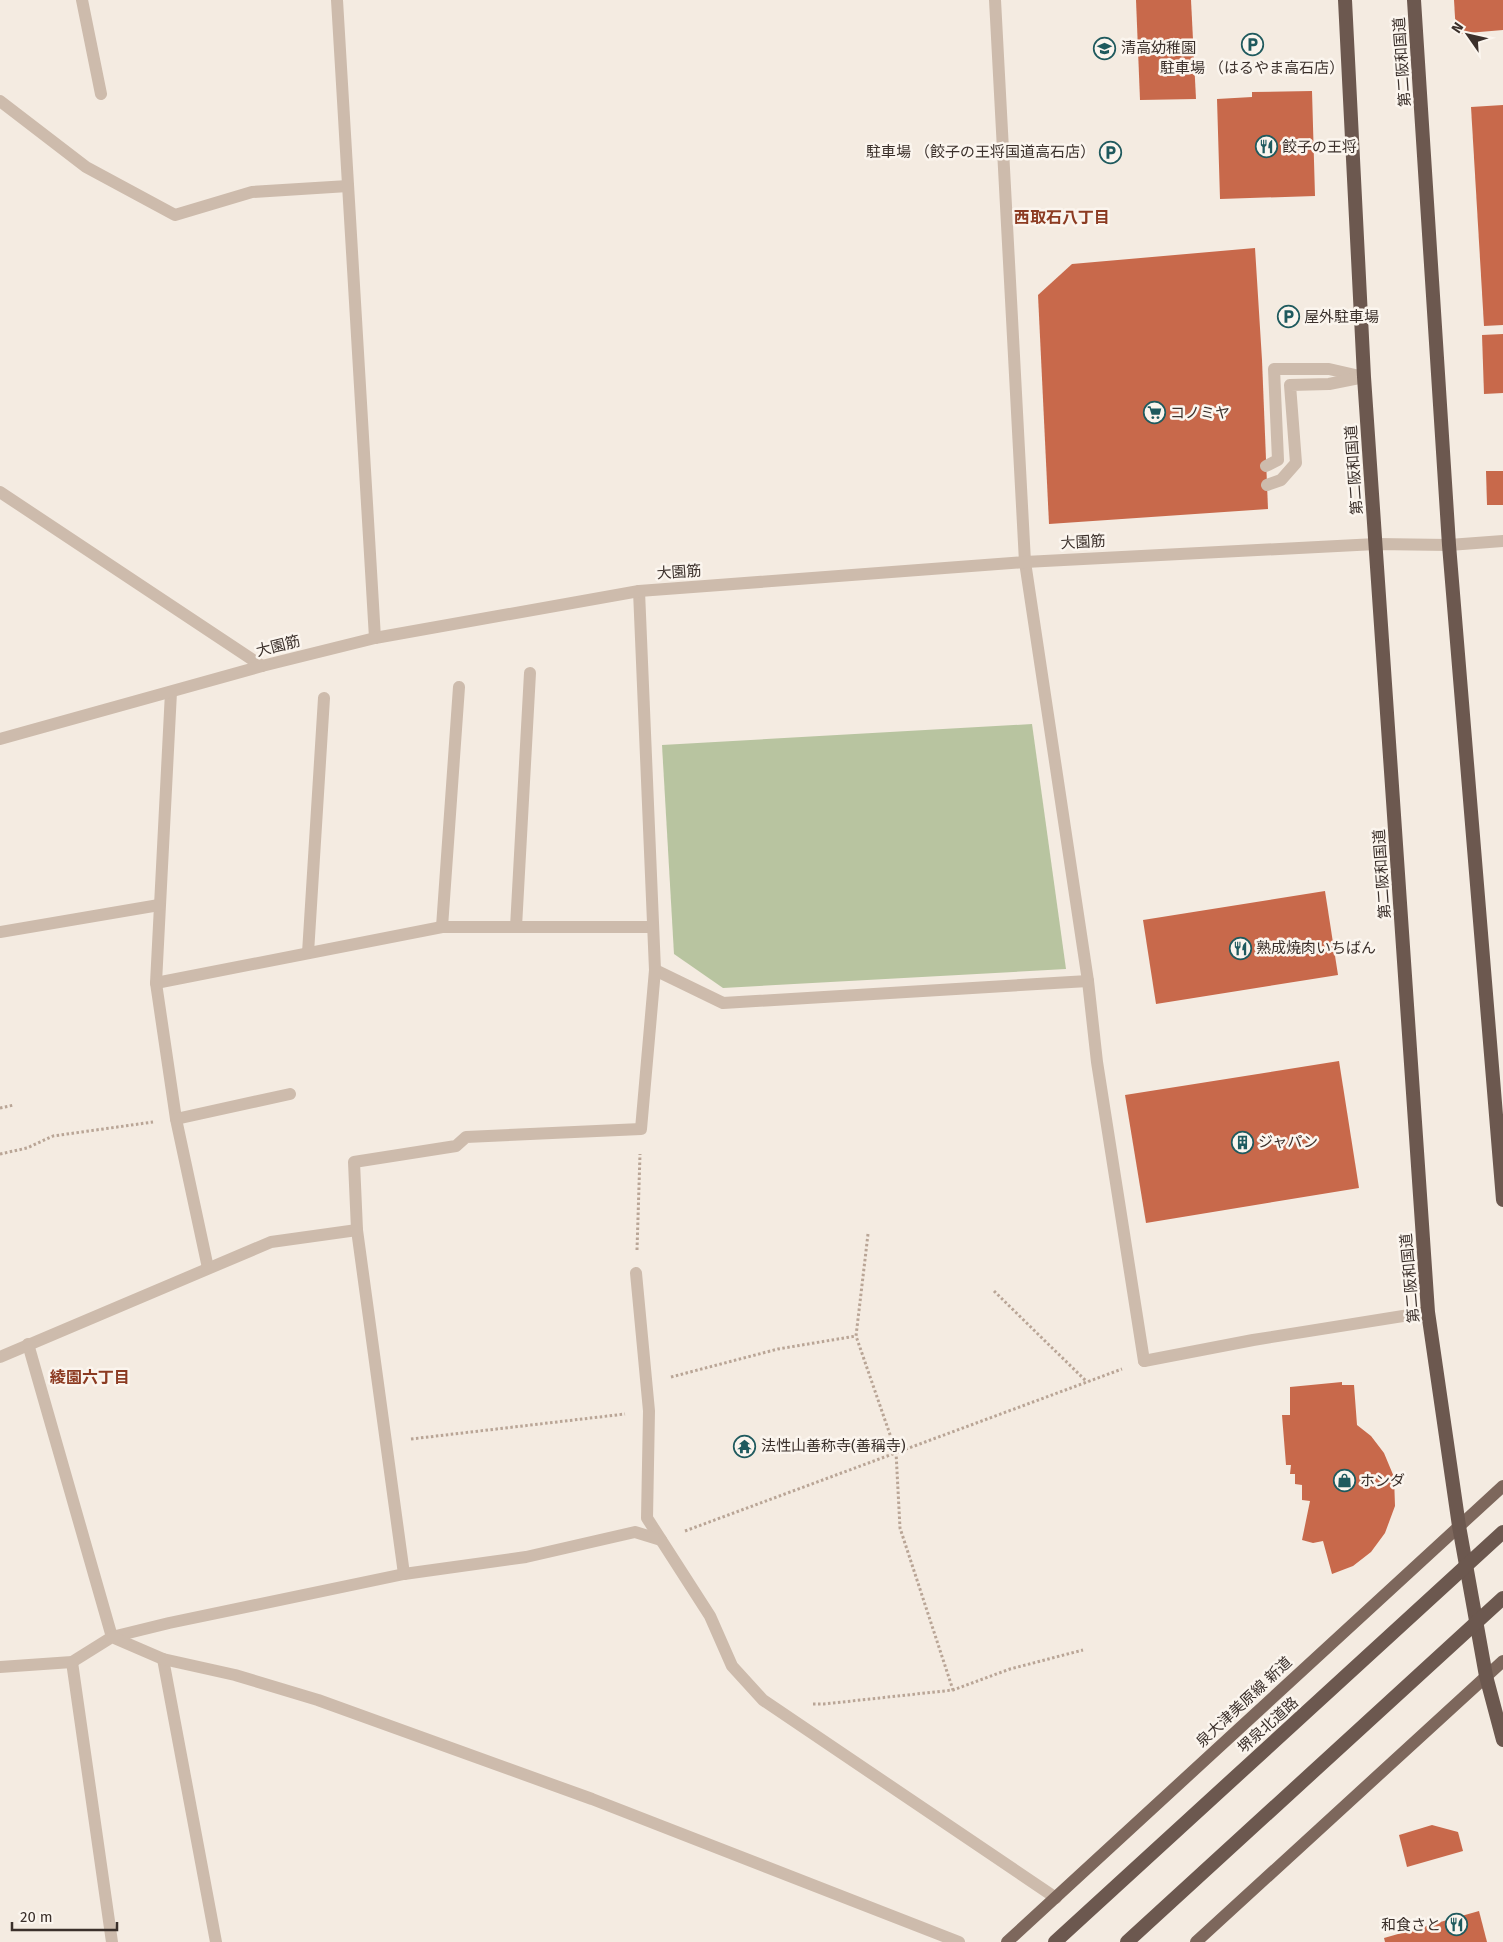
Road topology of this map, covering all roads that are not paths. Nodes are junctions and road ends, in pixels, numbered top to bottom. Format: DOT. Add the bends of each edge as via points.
graph roads {
  1 [pos="82,0"];
  2 [pos="337,0"];
  3 [pos="995,0"];
  4 [pos="1345,0"];
  5 [pos="1414,0"];
  6 [pos="101,94"];
  7 [pos="0,101"];
  8 [pos="348,186"];
  9 [pos="1364,377"];
  10 [pos="1266,466"];
  11 [pos="1267,484"];
  12 [pos="0,492"];
  13 [pos="1503,541"];
  14 [pos="1376,544"];
  15 [pos="1449,545"];
  16 [pos="1025,562"];
  17 [pos="639,591"];
  18 [pos="375,638"];
  19 [pos="262,666"];
  20 [pos="530,673"];
  21 [pos="459,687"];
  22 [pos="171,692"];
  23 [pos="324,698"];
  24 [pos="0,740"];
  25 [pos="159,905"];
  26 [pos="442,927"];
  27 [pos="516,927"];
  28 [pos="653,927"];
  29 [pos="0,932"];
  30 [pos="308,953"];
  31 [pos="655,970"];
  32 [pos="1088,981"];
  33 [pos="156,983"];
  34 [pos="290,1094"];
  35 [pos="176,1119"];
  36 [pos="1503,1200"];
  37 [pos="358,1230"];
  38 [pos="208,1268"];
  39 [pos="636,1274"];
  40 [pos="1428,1312"];
  41 [pos="28,1344"];
  42 [pos="0,1357"];
  43 [pos="1503,1486"];
  44 [pos="1459,1526"];
  45 [pos="1503,1532"];
  46 [pos="661,1540"];
  47 [pos="404,1574"];
  48 [pos="1503,1598"];
  49 [pos="112,1637"];
  50 [pos="163,1660"];
  51 [pos="1503,1661"];
  52 [pos="72,1662"];
  53 [pos="0,1667"];
  54 [pos="1486,1676"];
  55 [pos="1503,1740"];
  56 [pos="1056,1898"];
  57 [pos="112,1942"];
  58 [pos="216,1942"];
  59 [pos="959,1942"];
  60 [pos="1008,1942"];
  61 [pos="1055,1942"];
  62 [pos="1127,1942"];
  63 [pos="1196,1942"];
  1 -- 6 [label="street"];
  2 -- 8 [label="street"];
  3 -- 16 [label="street"];
  4 -- 9 [label="highway, 第二阪和国道"];
  5 -- 15 [label="highway, 第二阪和国道"];
  7 -- 8 [label="street" via="86,167 175,215 252,192"];
  8 -- 18 [label="street"];
  9 -- 10 [label="street" via="1329,369 1274,369 1278,460"];
  9 -- 11 [label="street" via="1329,384 1290,385 1296,463 1281,480"];
  9 -- 14 [label="highway, 第二阪和国道"];
  12 -- 19 [label="street"];
  13 -- 15 [label="street, 大園筋"];
  14 -- 15 [label="street, 大園筋"];
  14 -- 16 [label="street, 大園筋"];
  14 -- 40 [label="highway, 第二阪和国道"];
  15 -- 36 [label="highway, 第二阪和国道"];
  16 -- 17 [label="street, 大園筋"];
  16 -- 32 [label="street"];
  17 -- 18 [label="street, 大園筋"];
  17 -- 28 [label="street"];
  18 -- 19 [label="street, 大園筋"];
  19 -- 22 [label="street, 大園筋"];
  20 -- 27 [label="street"];
  21 -- 26 [label="street"];
  22 -- 24 [label="street, 大園筋"];
  22 -- 25 [label="street"];
  23 -- 30 [label="street"];
  25 -- 29 [label="street"];
  25 -- 33 [label="street"];
  26 -- 27 [label="street"];
  26 -- 30 [label="street"];
  27 -- 28 [label="street"];
  28 -- 31 [label="street"];
  30 -- 33 [label="street"];
  31 -- 32 [label="street" via="723,1003"];
  31 -- 37 [label="street" via="641,1129 466,1137 456,1146 354,1162"];
  32 -- 40 [label="street" via="1097,1062 1144,1361"];
  33 -- 35 [label="street"];
  34 -- 35 [label="street"];
  35 -- 38 [label="street"];
  37 -- 38 [label="street" via="271,1242"];
  37 -- 47 [label="street"];
  38 -- 41 [label="street"];
  39 -- 46 [label="street" via="649,1411 647,1518"];
  40 -- 44 [label="highway, 第二阪和国道"];
  41 -- 42 [label="street"];
  41 -- 49 [label="street"];
  43 -- 44 [label="main road, 泉大津美原線 新道"];
  44 -- 54 [label="highway, 第二阪和国道"];
  44 -- 56 [label="main road, 泉大津美原線 新道"];
  45 -- 61 [label="highway, 堺泉北道路, bridge"];
  46 -- 47 [label="street" via="635,1532 526,1557"];
  46 -- 56 [label="street" via="710,1616 732,1666 763,1700"];
  47 -- 49 [label="street"];
  48 -- 62 [label="highway, bridge"];
  49 -- 50 [label="street"];
  49 -- 52 [label="street"];
  50 -- 58 [label="street"];
  50 -- 59 [label="street" via="235,1675 318,1700 592,1798"];
  51 -- 54 [label="main road"];
  52 -- 53 [label="street"];
  52 -- 57 [label="street"];
  54 -- 55 [label="highway, 第二阪和国道"];
  54 -- 63 [label="main road"];
  56 -- 60 [label="main road, 泉大津美原線 新道"];
}
